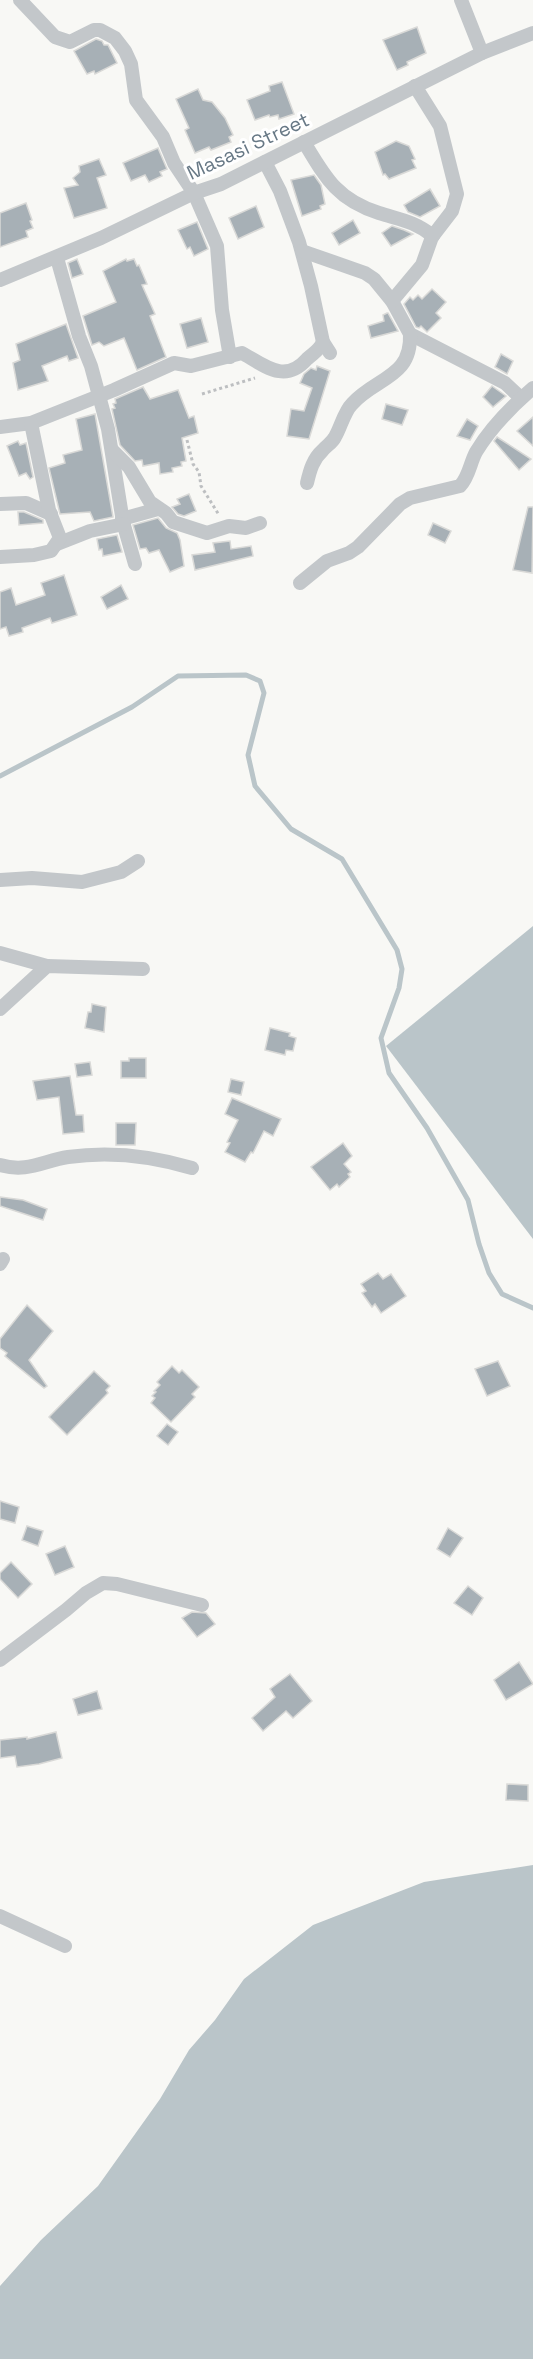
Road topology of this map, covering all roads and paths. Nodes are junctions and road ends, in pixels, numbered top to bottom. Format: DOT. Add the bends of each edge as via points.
graph roads {
  1 [pos="20,0"];
  2 [pos="461,0"];
  3 [pos="533,33"];
  4 [pos="482,53"];
  5 [pos="415,87"];
  6 [pos="304,142"];
  7 [pos="265,162"];
  8 [pos="194,193"];
  9 [pos="433,236"];
  10 [pos="302,251"];
  11 [pos="57,258"];
  12 [pos="0,280"];
  13 [pos="392,301"];
  14 [pos="410,334"];
  15 [pos="230,357"];
  16 [pos="284,373"];
  17 [pos="533,388"];
  18 [pos="202,394"];
  19 [pos="99,396"];
  20 [pos="521,398"];
  21 [pos="31,423"];
  22 [pos="0,427"];
  23 [pos="187,440"];
  24 [pos="112,450"];
  25 [pos="307,483"];
  26 [pos="0,504"];
  27 [pos="158,509"];
  28 [pos="51,514"];
  29 [pos="123,522"];
  30 [pos="261,523"];
  31 [pos="220,529"];
  32 [pos="57,544"];
  33 [pos="0,557"];
  34 [pos="135,564"];
  35 [pos="300,583"];
  36 [pos="138,861"];
  37 [pos="0,880"];
  38 [pos="0,953"];
  39 [pos="46,966"];
  40 [pos="143,969"];
  41 [pos="0,1009"];
  42 [pos="0,1165"];
  43 [pos="192,1168"];
  44 [pos="202,1605"];
  45 [pos="0,1660"];
  46 [pos="0,1916"];
  47 [pos="64,1946"];
  1 -- 8 [label="street" via="55,37 70,42 100,30 115,38 131,64 136,100 163,137"];
  2 -- 4 [label="street"];
  3 -- 4 [label="street, Masasi Street"];
  4 -- 5 [label="street, Masasi Street"];
  5 -- 6 [label="street, Masasi Street"];
  5 -- 9 [label="street" via="440,126 457,194 452,211"];
  6 -- 7 [label="street, Masasi Street"];
  6 -- 9 [label="street" via="327,179 349,201 405,219"];
  7 -- 8 [label="street, Masasi Street"];
  7 -- 10 [label="street"];
  8 -- 11 [label="street, Masasi Street"];
  8 -- 15 [label="street" via="217,246"];
  9 -- 13 [label="street" via="422,265"];
  10 -- 13 [label="street" via="365,273"];
  10 -- 16 [label="street" via="326,347 296,370"];
  11 -- 12 [label="street, Masasi Street"];
  11 -- 19 [label="street"];
  13 -- 14 [label="street"];
  14 -- 20 [label="street" via="504,383"];
  14 -- 25 [label="street" via="405,364 350,405 332,442 312,463"];
  15 -- 16 [label="street" via="242,353 260,365"];
  15 -- 19 [label="street" via="191,366 174,363"];
  16 -- 18 [label="path"];
  17 -- 20 [label="street"];
  19 -- 21 [label="street"];
  19 -- 24 [label="street"];
  20 -- 35 [label="street" via="489,433 460,486 400,504 358,546 327,561"];
  21 -- 22 [label="street"];
  21 -- 28 [label="street"];
  23 -- 31 [label="path" via="201,486 218,514"];
  24 -- 27 [label="street" via="129,466"];
  24 -- 29 [label="street"];
  26 -- 28 [label="street" via="26,503"];
  27 -- 29 [label="street"];
  27 -- 31 [label="street" via="173,522 210,533"];
  28 -- 32 [label="street" via="60,538"];
  29 -- 32 [label="street"];
  29 -- 34 [label="street"];
  30 -- 31 [label="street"];
  32 -- 33 [label="street" via="51,551 34,555"];
  36 -- 37 [label="street" via="121,872 82,882"];
  38 -- 39 [label="street"];
  39 -- 40 [label="street"];
  39 -- 41 [label="street"];
  42 -- 43 [label="street" via="18,1169 67,1157 98,1155 163,1159"];
  44 -- 45 [label="street" via="103,1583"];
  46 -- 47 [label="street"];
}
